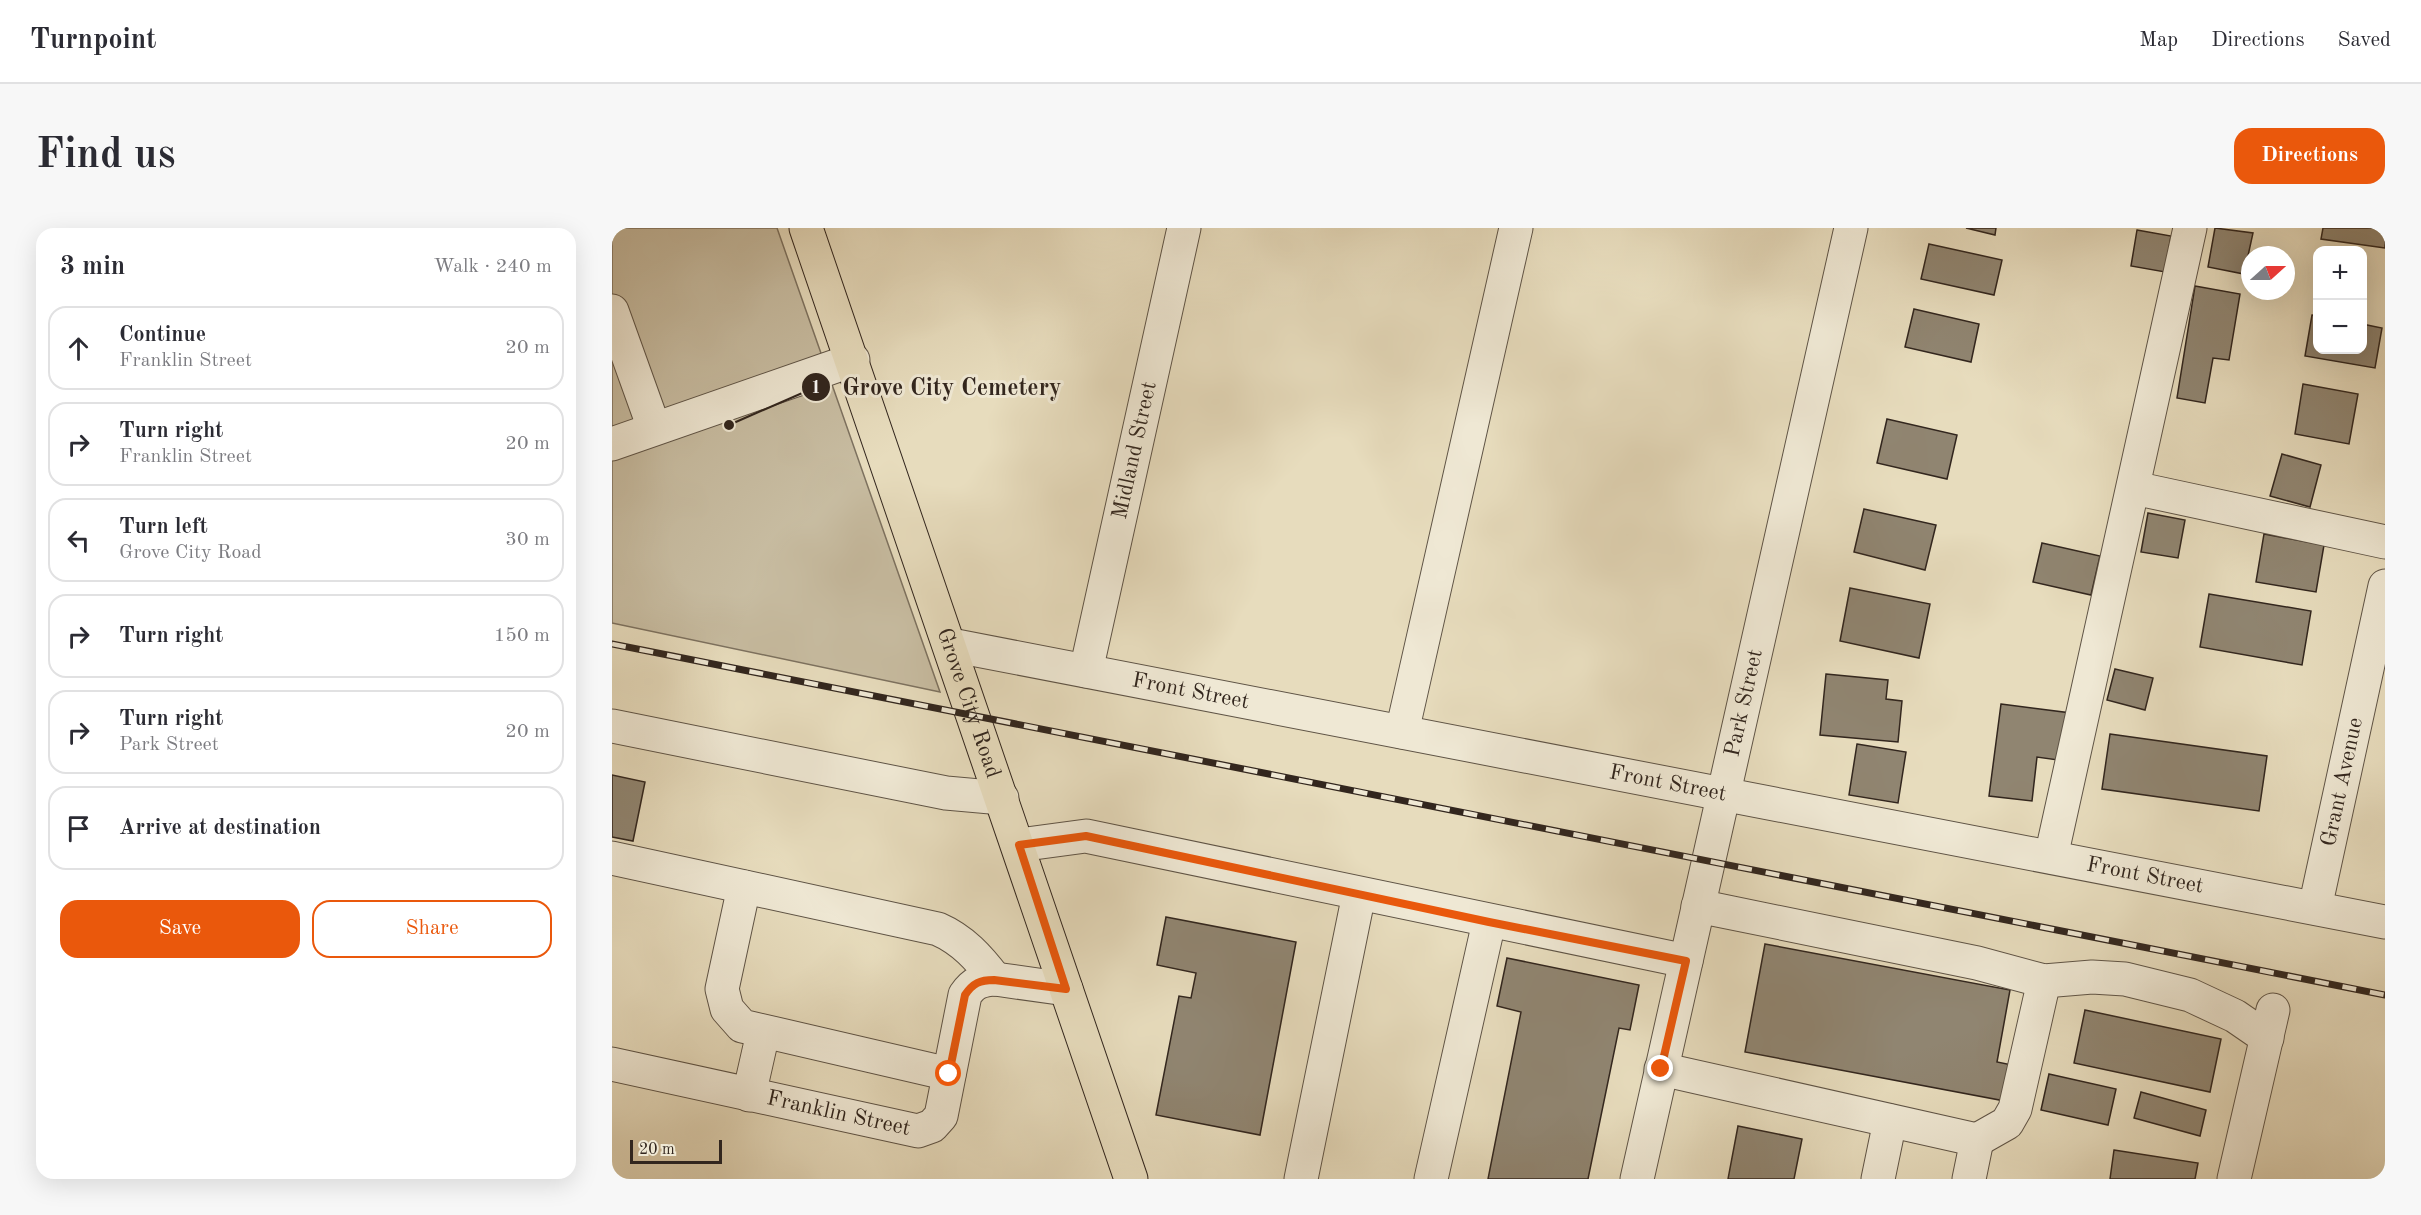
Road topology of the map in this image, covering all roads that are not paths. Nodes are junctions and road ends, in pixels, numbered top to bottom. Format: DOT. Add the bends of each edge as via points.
graph roads {
  1 [pos="806,228"];
  2 [pos="1184,228"];
  3 [pos="1516,228"];
  4 [pos="1851,228"];
  5 [pos="2190,228"];
  6 [pos="612,311"];
  7 [pos="853,360"];
  8 [pos="654,428"];
  9 [pos="612,444"];
  10 [pos="2134,488"];
  11 [pos="2385,542"];
  12 [pos="2385,586"];
  13 [pos="951,645"];
  14 [pos="1086,671"];
  15 [pos="612,726"];
  16 [pos="1402,732"];
  17 [pos="1724,794"];
  18 [pos="1002,798"];
  19 [pos="1019,845"];
  20 [pos="2051,857"];
  21 [pos="612,858"];
  22 [pos="744,887"];
  23 [pos="1359,894"];
  24 [pos="1698,906"];
  25 [pos="2315,908"];
  26 [pos="2385,921"];
  27 [pos="1489,922"];
  28 [pos="1686,961"];
  29 [pos="994,980"];
  30 [pos="2044,981"];
  31 [pos="1066,989"];
  32 [pos="764,1033"];
  33 [pos="612,1064"];
  34 [pos="1661,1069"];
  35 [pos="949,1074"];
  36 [pos="749,1095"];
  37 [pos="1890,1120"];
  38 [pos="1977,1140"];
  39 [pos="1131,1179"];
  40 [pos="1301,1179"];
  41 [pos="1431,1179"];
  42 [pos="1636,1179"];
  43 [pos="1878,1179"];
  44 [pos="1969,1179"];
  45 [pos="2234,1179"];
  1 -- 7 [label="main road, Grove City Road"];
  2 -- 14 [label="street, Midland Street"];
  3 -- 16 [label="street"];
  4 -- 17 [label="street, Park Street"];
  5 -- 10 [label="street"];
  6 -- 8 [label="street"];
  7 -- 8 [label="street"];
  7 -- 13 [label="main road, Grove City Road"];
  8 -- 9 [label="street"];
  10 -- 11 [label="street"];
  10 -- 20 [label="street"];
  12 -- 25 [label="street, Grant Avenue"];
  13 -- 14 [label="street, Front Street"];
  13 -- 18 [label="main road, Grove City Road"];
  14 -- 16 [label="street, Front Street"];
  15 -- 18 [label="street" via="946,793"];
  16 -- 17 [label="street, Front Street"];
  17 -- 20 [label="street, Front Street"];
  17 -- 24 [label="street, Park Street"];
  18 -- 19 [label="main road, Grove City Road"];
  19 -- 23 [label="street" via="1086,836"];
  19 -- 31 [label="main road, Grove City Road"];
  20 -- 25 [label="street, Front Street"];
  21 -- 22 [label="street"];
  22 -- 29 [label="street" via="938,929 969,949"];
  22 -- 32 [label="street" via="722,989 733,1018 742,1026"];
  23 -- 27 [label="street"];
  23 -- 40 [label="street"];
  24 -- 28 [label="street, Park Street"];
  24 -- 30 [label="street" via="1977,963"];
  25 -- 26 [label="street, Front Street"];
  27 -- 28 [label="street"];
  27 -- 41 [label="street"];
  28 -- 34 [label="street, Park Street"];
  29 -- 31 [label="street"];
  29 -- 35 [label="street, Franklin Street" via="977,982 965,995"];
  30 -- 38 [label="street" via="2015,1109 2007,1123"];
  30 -- 45 [label="street" via="2092,977 2136,981 2190,995 2235,1016 2270,1024"];
  31 -- 39 [label="main road, Grove City Road"];
  32 -- 35 [label="street"];
  32 -- 36 [label="street"];
  33 -- 36 [label="street, Franklin Street"];
  34 -- 37 [label="street"];
  34 -- 42 [label="street, Park Street"];
  35 -- 36 [label="street, Franklin Street" via="941,1116 932,1126 918,1131"];
  37 -- 38 [label="street"];
  37 -- 43 [label="street"];
  38 -- 44 [label="street"];
}
